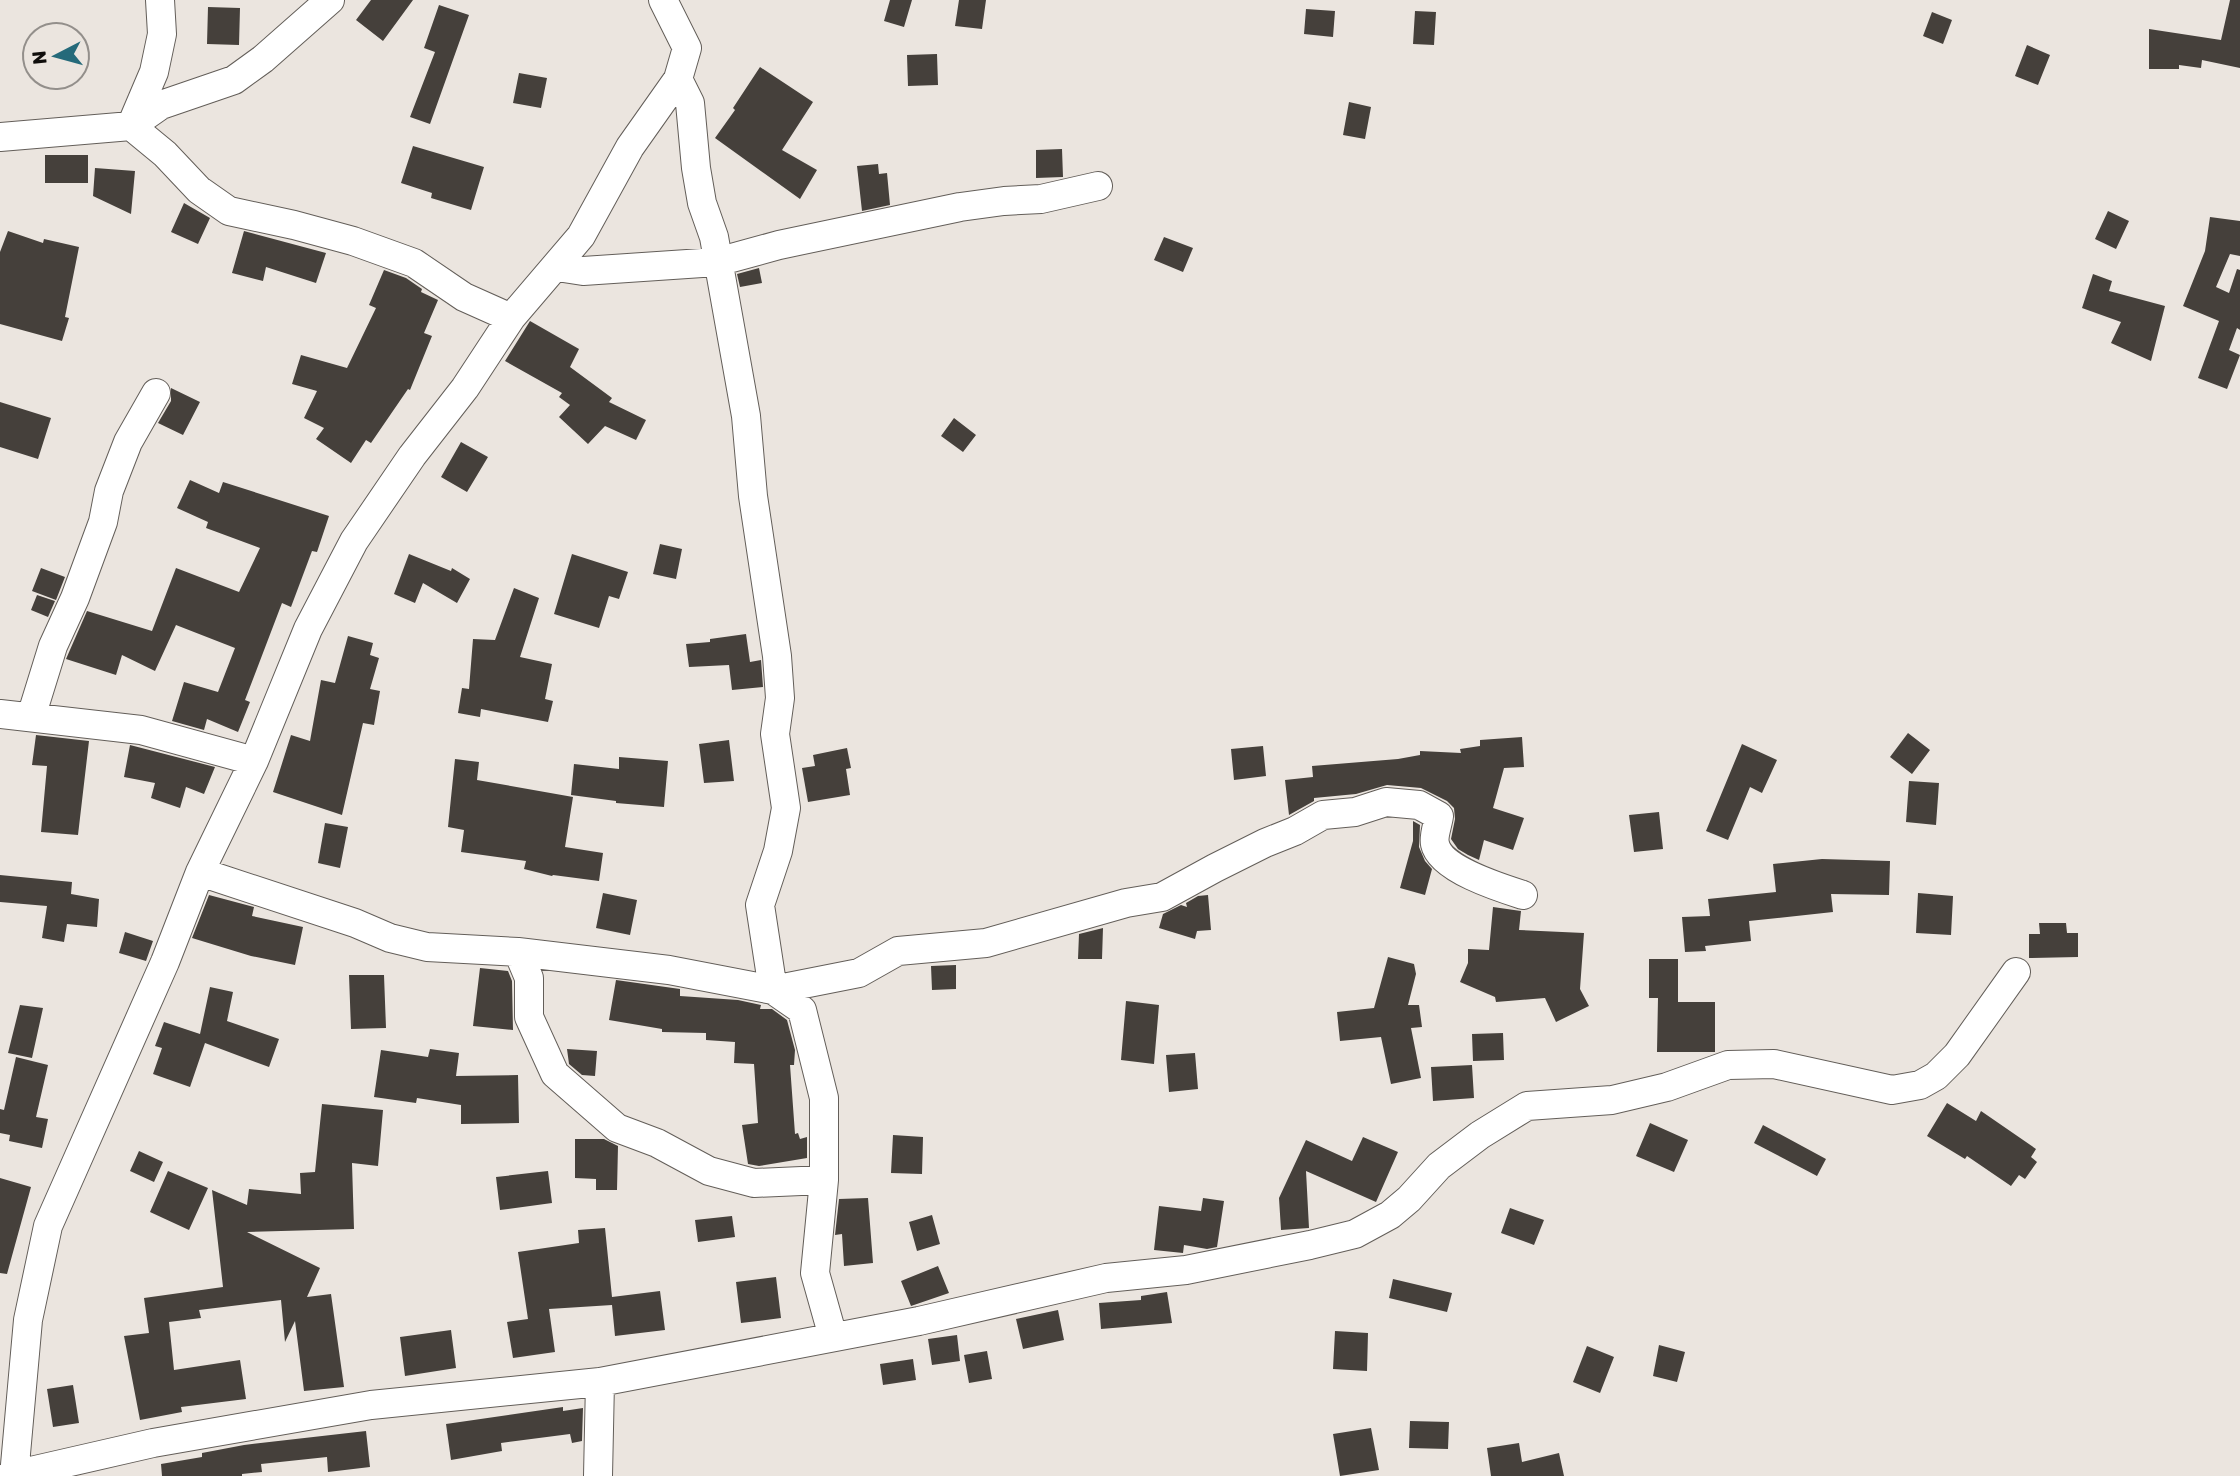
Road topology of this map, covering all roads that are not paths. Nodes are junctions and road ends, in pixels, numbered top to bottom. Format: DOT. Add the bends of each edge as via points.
graph roads {
  1 [pos="160,0"];
  2 [pos="330,0"];
  3 [pos="663,0"];
  4 [pos="678,79"];
  5 [pos="131,126"];
  6 [pos="0,137"];
  7 [pos="1098,186"];
  8 [pos="717,262"];
  9 [pos="557,267"];
  10 [pos="511,318"];
  11 [pos="156,393"];
  12 [pos="0,714"];
  13 [pos="31,717"];
  14 [pos="254,761"];
  15 [pos="200,872"];
  16 [pos="1523,895"];
  17 [pos="518,952"];
  18 [pos="2016,972"];
  19 [pos="773,990"];
  20 [pos="824,1180"];
  21 [pos="833,1337"];
  22 [pos="600,1382"];
  23 [pos="12,1476"];
  24 [pos="597,1476"];
  1 -- 5 [label="street" via="162,34 154,72"];
  2 -- 5 [label="street" via="234,80 161,105"];
  3 -- 4 [label="street" via="687,48"];
  4 -- 8 [label="street" via="690,103 696,168"];
  4 -- 9 [label="street" via="630,147 581,236"];
  5 -- 6 [label="street"];
  5 -- 10 [label="street" via="199,190 229,211 353,241 414,263 464,297"];
  7 -- 8 [label="street" via="1041,199 960,207"];
  8 -- 9 [label="street" via="583,271"];
  8 -- 19 [label="street" via="746,416 780,698 775,734 786,808 760,905"];
  9 -- 10 [label="street"];
  10 -- 14 [label="street" via="354,541 308,629"];
  11 -- 13 [label="street" via="128,442 109,491 103,522 53,646"];
  12 -- 13 [label="street"];
  13 -- 14 [label="street" via="141,730"];
  14 -- 15 [label="street"];
  15 -- 17 [label="street" via="390,938 427,947"];
  15 -- 23 [label="street" via="48,1226 28,1320"];
  16 -- 19 [label="street" via="1492,885 1443,858 1435,844 1439,816 1419,805 1386,802 1355,812 1323,815 1162,897 986,943 898,951 859,973"];
  17 -- 19 [label="street" via="669,970"];
  17 -- 20 [label="street" via="529,978 529,1017 555,1074 617,1128 709,1171 754,1183"];
  18 -- 21 [label="street" via="1957,1055 1920,1086 1892,1090 1774,1064 1728,1065 1612,1100 1527,1107 1438,1166 1390,1215 1355,1234 1186,1270 1106,1278"];
  19 -- 20 [label="street" via="802,1010 824,1098"];
  20 -- 21 [label="street" via="815,1273"];
  21 -- 22 [label="street"];
  22 -- 23 [label="street" via="372,1405 153,1443"];
  22 -- 24 [label="street"];
}
